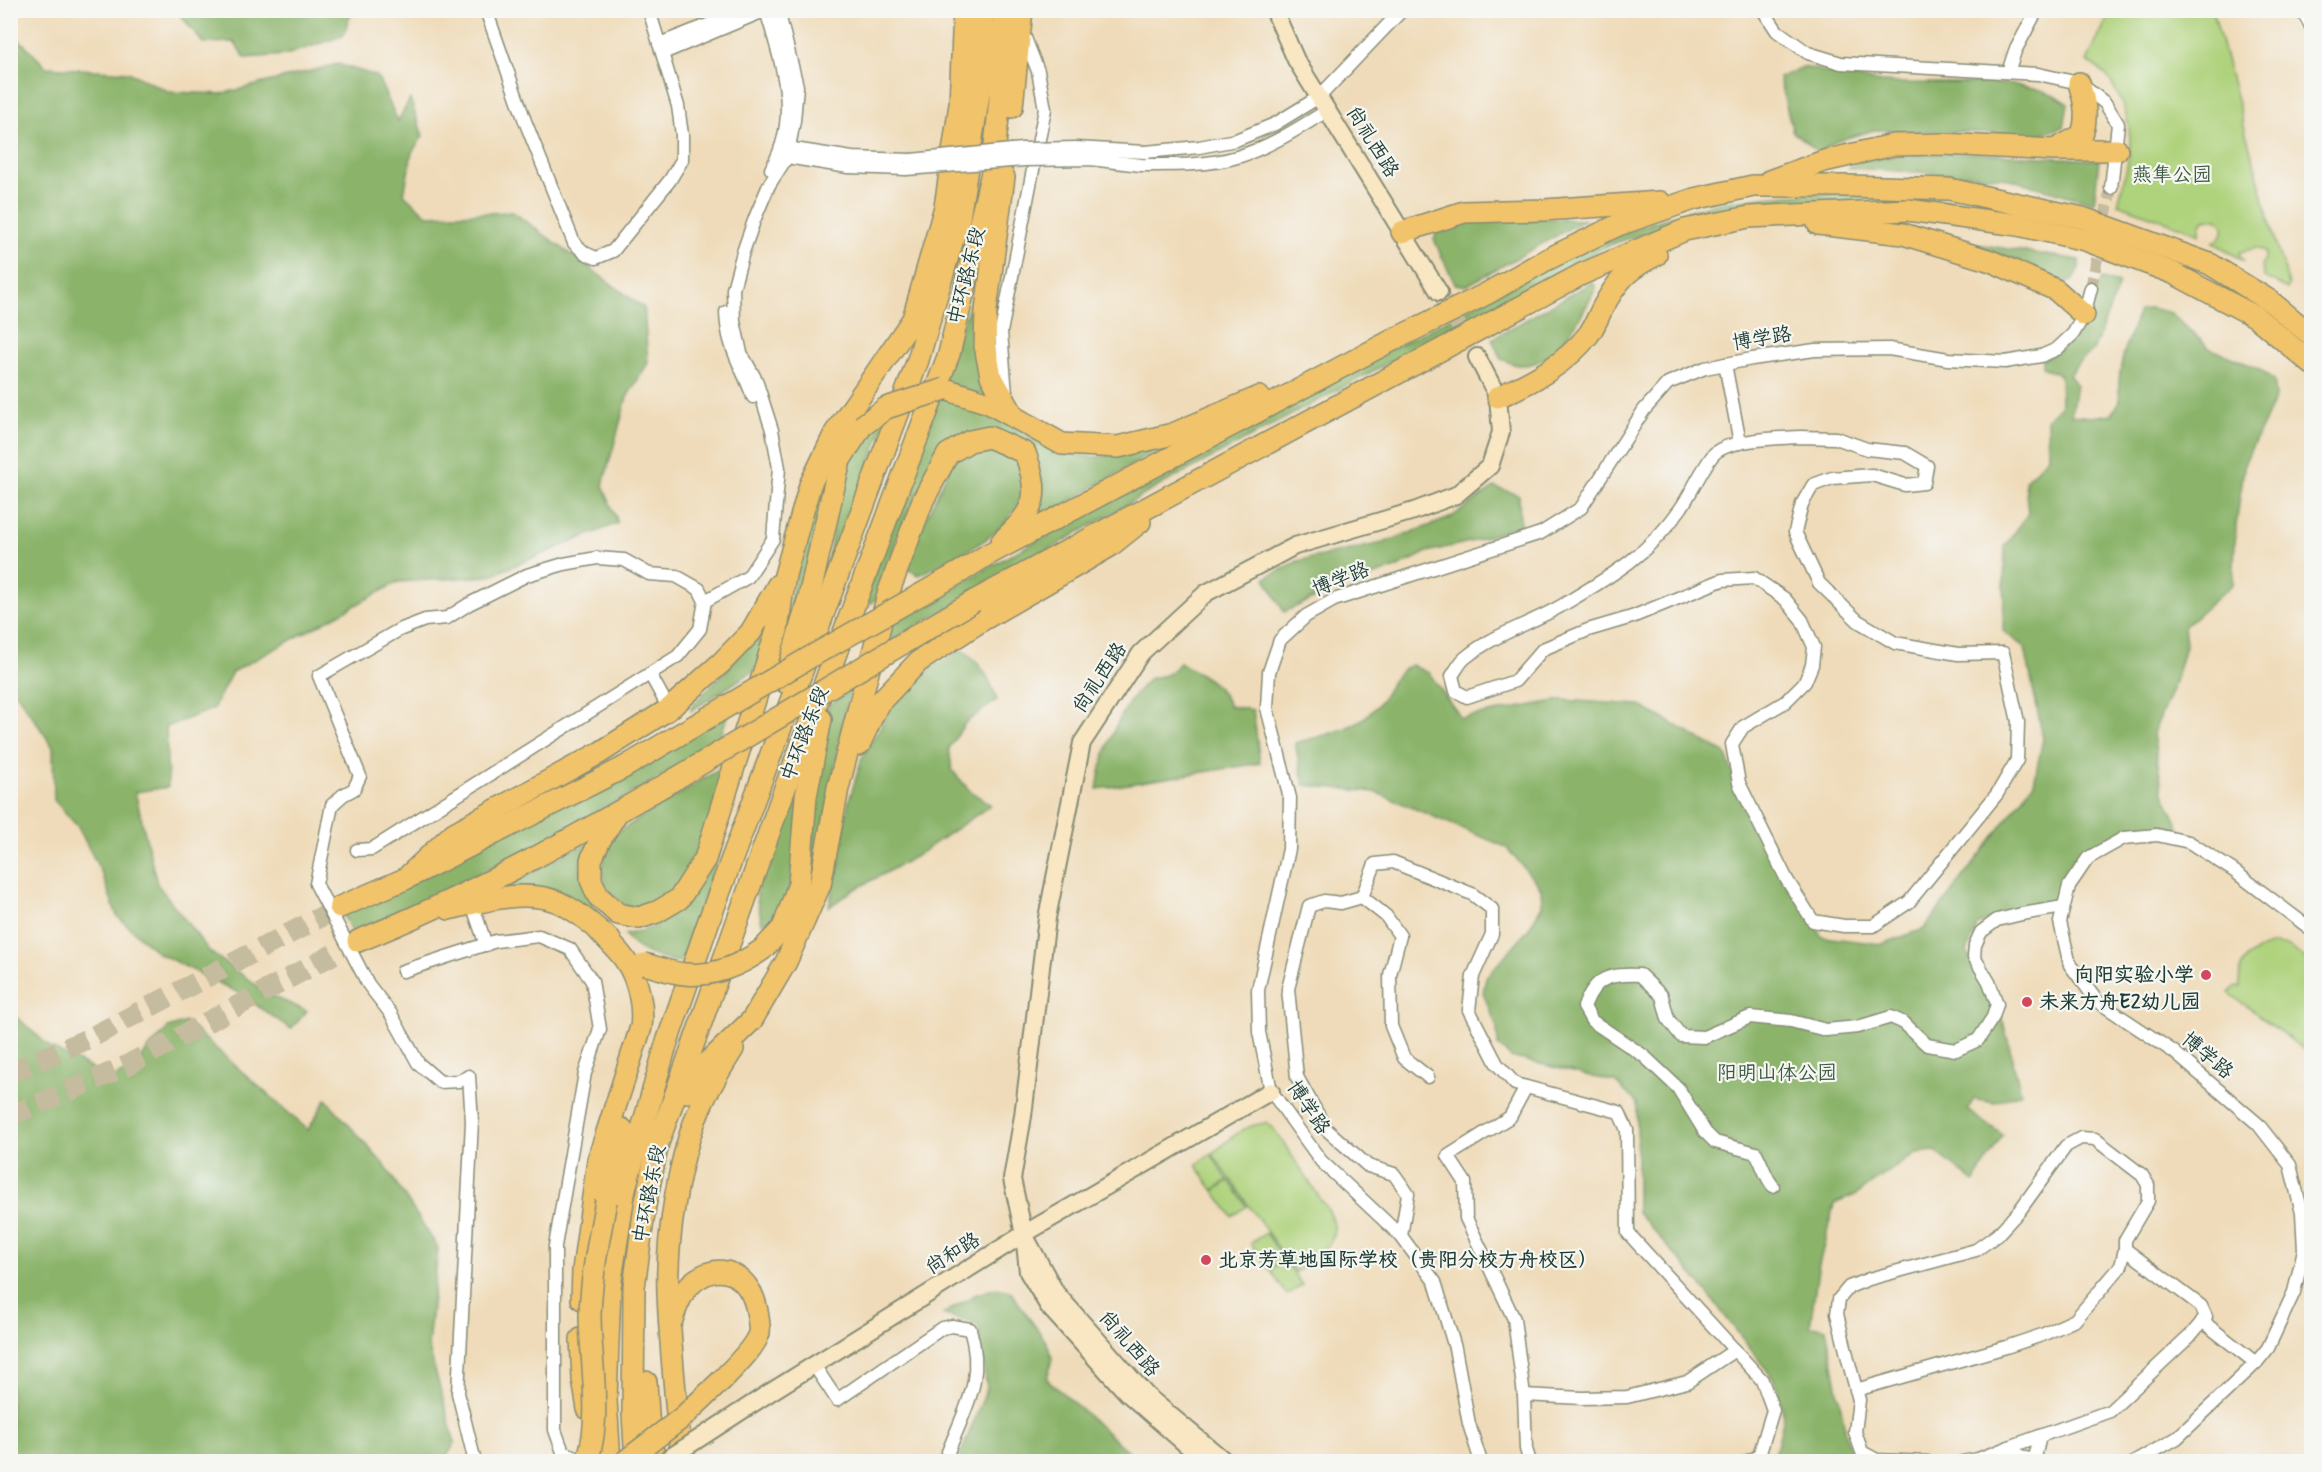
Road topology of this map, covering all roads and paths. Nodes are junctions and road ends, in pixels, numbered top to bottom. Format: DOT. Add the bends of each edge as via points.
graph roads {
  1 [pos="486,10"];
  2 [pos="649,10"];
  3 [pos="745,10"];
  4 [pos="766,10"];
  5 [pos="778,10"];
  6 [pos="964,10"];
  7 [pos="982,10"];
  8 [pos="1003,10"];
  9 [pos="1274,10"];
  10 [pos="1402,10"];
  11 [pos="1762,10"];
  12 [pos="2037,10"];
  13 [pos="2302,10"];
  14 [pos="1022,19"];
  15 [pos="2312,28"];
  16 [pos="661,49"];
  17 [pos="2008,72"];
  18 [pos="2079,83"];
  19 [pos="1323,104"];
  20 [pos="2055,150"];
  21 [pos="2117,150"];
  22 [pos="783,153"];
  23 [pos="1753,186"];
  24 [pos="2111,188"];
  25 [pos="1694,199"];
  26 [pos="1749,217"];
  27 [pos="1722,222"];
  28 [pos="1402,232"];
  29 [pos="2091,288"];
  30 [pos="1439,292"];
  31 [pos="2084,315"];
  32 [pos="2312,336"];
  33 [pos="1387,343"];
  34 [pos="1477,357"];
  35 [pos="1725,364"];
  36 [pos="2312,364"];
  37 [pos="1498,397"];
  38 [pos="1010,411"];
  39 [pos="1740,443"];
  40 [pos="1183,488"];
  41 [pos="987,555"];
  42 [pos="785,574"];
  43 [pos="703,597"];
  44 [pos="829,671"];
  45 [pos="650,674"];
  46 [pos="669,709"];
  47 [pos="838,788"];
  48 [pos="617,813"];
  49 [pos="739,843"];
  50 [pos="357,850"];
  51 [pos="405,879"];
  52 [pos="1362,897"];
  53 [pos="472,904"];
  54 [pos="340,907"];
  55 [pos="2063,907"];
  56 [pos="422,915"];
  57 [pos="2312,930"];
  58 [pos="599,931"];
  59 [pos="357,941"];
  60 [pos="486,945"];
  61 [pos="403,971"];
  62 [pos="685,990"];
  63 [pos="752,1020"];
  64 [pos="1428,1077"];
  65 [pos="1526,1087"];
  66 [pos="1271,1091"];
  67 [pos="1773,1186"];
  68 [pos="1024,1234"];
  69 [pos="1401,1236"];
  70 [pos="2126,1249"];
  71 [pos="646,1308"];
  72 [pos="2202,1320"];
  73 [pos="670,1327"];
  74 [pos="1735,1350"];
  75 [pos="2256,1363"];
  76 [pos="814,1365"];
  77 [pos="1856,1390"];
  78 [pos="1524,1395"];
  79 [pos="633,1414"];
  80 [pos="2040,1436"];
  81 [pos="2009,1447"];
  82 [pos="652,1460"];
  83 [pos="473,1461"];
  84 [pos="587,1461"];
  85 [pos="595,1461"];
  86 [pos="610,1461"];
  87 [pos="624,1461"];
  88 [pos="681,1461"];
  89 [pos="949,1461"];
  90 [pos="1206,1461"];
  91 [pos="1226,1461"];
  92 [pos="1480,1461"];
  93 [pos="1530,1461"];
  94 [pos="1746,1461"];
  95 [pos="1928,1461"];
  96 [pos="1962,1461"];
  97 [pos="2033,1461"];
  98 [pos="2135,1461"];
  1 -- 16 [label="street" via="574,243 596,258 613,251 682,160 678,106"];
  2 -- 16 [label="street"];
  3 -- 16 [label="street"];
  4 -- 16 [label="street"];
  4 -- 22 [label="street" via="786,83"];
  5 -- 22 [label="street" via="797,86 794,121"];
  6 -- 42 [label="highway" via="960,104 945,207 913,319 835,433 810,486"];
  7 -- 49 [label="highway, 中环路东段" via="981,82 959,218 918,360"];
  8 -- 44 [label="highway, 中环路东段" via="1000,100 992,172 949,354"];
  9 -- 19 [label="street, 尚礼西路" via="1296,60"];
  10 -- 19 [label="street"];
  11 -- 17 [label="street" via="1777,32 1808,53 1841,63"];
  12 -- 17 [label="street"];
  13 -- 15 [label="street"];
  14 -- 38 [label="highway" via="985,346 992,376"];
  14 -- 38 [label="street" via="1045,109 1001,332"];
  17 -- 18 [label="street"];
  18 -- 20 [label="highway" via="2085,102 2082,135"];
  18 -- 21 [label="street" via="2105,104 2118,124"];
  19 -- 22 [label="street, bridge" via="1289,135 1237,157 1178,165 1143,159 1090,159 848,167"];
  19 -- 28 [label="street, 尚礼西路"];
  20 -- 21 [label="highway"];
  20 -- 23 [label="highway" via="1893,145 1824,161"];
  21 -- 24 [label="street"];
  22 -- 43 [label="street" via="762,184 742,231 726,286 727,330 763,427 773,473 765,541 742,572"];
  23 -- 25 [label="highway"];
  23 -- 32 [label="highway" via="1949,189 2083,218 2210,264 2270,301"];
  25 -- 28 [label="highway" via="1464,212"];
  25 -- 33 [label="highway" via="1618,225"];
  26 -- 27 [label="highway"];
  26 -- 31 [label="highway" via="1903,234 1991,261 2056,290"];
  26 -- 36 [label="highway" via="1908,210 2018,225 2085,240 2173,273 2256,317"];
  27 -- 37 [label="highway" via="1635,265 1612,290 1590,333 1562,362"];
  27 -- 40 [label="highway" via="1685,230 1582,274"];
  28 -- 30 [label="street, 尚礼西路"];
  29 -- 31 [label="street, 博学路"];
  31 -- 35 [label="street, 博学路" via="2073,334 2057,349 2005,362 1889,350 1815,350"];
  33 -- 38 [label="highway" via="1173,434 1118,447 1062,444 1024,424"];
  33 -- 41 [label="highway"];
  34 -- 37 [label="street, 尚礼西路"];
  35 -- 39 [label="street"];
  35 -- 66 [label="street, 博学路" via="1668,383 1644,410 1581,508 1541,533 1334,600 1306,616 1280,640 1269,672 1267,708 1290,798 1289,849 1258,990 1259,1032"];
  37 -- 68 [label="street, 尚礼西路" via="1501,432 1490,466 1456,495 1295,546 1206,593 1141,653 1082,743 1047,918 1012,1179"];
  38 -- 49 [label="highway, bridge" via="945,389 886,408 862,426 840,460 808,597"];
  39 -- 39 [label="street" via="1836,438 1867,448 1905,453 1927,466 1924,483 1905,485 1872,475 1832,478 1813,485 1802,504 1796,532 1819,583 1857,621 1895,643 1958,654 2003,653 2018,722 2017,760 1997,794 1910,902 1873,926 1813,921 1787,880 1739,783 1732,744 1743,727 1785,702 1805,682 1815,647 1802,620 1785,599 1754,578 1722,580 1543,649 1515,681 1467,697 1456,691 1452,676 1464,658 1557,609 1625,567 1655,541 1715,453"];
  40 -- 47 [label="highway" via="1110,546 918,662 878,704"];
  40 -- 48 [label="highway, bridge" via="974,601"];
  41 -- 47 [label="highway" via="1017,528 1031,507 1035,488 1025,453 989,437 970,441 948,454 923,500 889,591"];
  41 -- 51 [label="highway, bridge" via="623,768"];
  42 -- 46 [label="highway" via="751,632"];
  42 -- 48 [label="highway" via="777,630 705,859 679,899 639,918 618,914 598,896 591,880 591,860"];
  43 -- 45 [label="street" via="699,629 678,656"];
  43 -- 83 [label="street" via="699,589 676,576 650,574 624,560 597,558 564,564 527,575 447,618 425,620 399,630 319,675 360,776 354,789 332,805 316,884 368,984 391,1014 418,1063 440,1082 469,1076 472,1122 458,1393"];
  44 -- 58 [label="highway, bridge" via="806,796 799,884 783,928 764,950 730,968 685,974 644,964"];
  44 -- 79 [label="highway, 中环路东段" via="658,1143 634,1287"];
  45 -- 46 [label="street"];
  45 -- 50 [label="street" via="372,849"];
  46 -- 51 [label="highway" via="601,752 454,833"];
  47 -- 63 [label="highway" via="820,885 786,962"];
  48 -- 56 [label="highway"];
  49 -- 62 [label="highway, 中环路东段"];
  51 -- 54 [label="highway"];
  52 -- 64 [label="street" via="1386,916 1400,936 1390,975 1391,1026 1404,1058"];
  52 -- 65 [label="street" via="1375,864 1393,861 1472,894 1492,909 1492,934 1473,976 1469,1010 1497,1064 1515,1084"];
  52 -- 69 [label="street" via="1309,906 1288,988 1297,1077 1326,1129 1368,1166 1394,1174 1408,1194"];
  53 -- 56 [label="highway"];
  53 -- 58 [label="highway" via="504,897 540,898 565,905"];
  53 -- 60 [label="street"];
  55 -- 57 [label="street, 博学路" via="2069,886 2088,858 2124,838 2157,835 2189,842"];
  55 -- 67 [label="street" via="1997,920 1981,932 1974,957 1997,1004 1978,1040 1956,1050 1927,1045 1904,1023 1891,1017 1858,1027 1826,1030 1750,1017 1704,1037 1681,1036 1668,1019 1662,996 1640,975 1617,975 1600,981 1584,1007 1592,1021 1644,1056 1678,1088 1715,1142 1756,1153"];
  55 -- 75 [label="street, 博学路" via="2060,922 2070,965 2097,1001 2174,1052 2258,1124 2290,1165 2302,1214 2304,1250 2294,1292 2268,1348"];
  56 -- 59 [label="highway"];
  58 -- 85 [label="highway" via="628,964 643,1013 598,1161 583,1270 583,1379"];
  60 -- 61 [label="street"];
  60 -- 84 [label="street" via="539,936 570,950 592,981 600,1029 585,1073 555,1246 555,1430 563,1452"];
  62 -- 84 [label="highway, bridge" via="643,1058 625,1114 606,1201 590,1314 594,1416"];
  62 -- 86 [label="highway, 中环路东段" via="625,1188 610,1287 606,1400"];
  63 -- 71 [label="highway" via="693,1077 669,1141"];
  63 -- 73 [label="highway" via="716,1075 697,1114 683,1161 673,1220 668,1291"];
  65 -- 74 [label="street" via="1619,1112 1627,1130 1628,1233"];
  65 -- 78 [label="street" via="1510,1117 1448,1156 1465,1182 1466,1218 1514,1319"];
  66 -- 68 [label="street, 尚和路"];
  66 -- 69 [label="street, 博学路" via="1321,1161"];
  68 -- 76 [label="street, 尚和路"];
  68 -- 90 [label="street, 尚礼西路" via="1028,1272 1049,1307 1127,1393"];
  68 -- 91 [label="street, 尚礼西路" via="1056,1293 1147,1396"];
  69 -- 92 [label="street, 博学路" via="1435,1282 1455,1348"];
  70 -- 72 [label="street" via="2200,1306 2206,1317"];
  70 -- 77 [label="street" via="2121,1266 2075,1320 2006,1347"];
  70 -- 77 [label="street" via="2125,1240 2148,1201 2148,1185 2142,1175 2095,1139 2081,1138 2066,1146 2020,1210 1997,1235 1976,1250 1869,1279 1850,1287 1839,1299 1837,1314"];
  71 -- 79 [label="highway"];
  71 -- 82 [label="highway"];
  72 -- 75 [label="street"];
  72 -- 80 [label="street" via="2110,1411"];
  73 -- 87 [label="highway, bridge" via="677,1304 689,1285 700,1277 723,1270 750,1287 759,1334 746,1355 683,1417"];
  73 -- 88 [label="highway"];
  74 -- 78 [label="street" via="1687,1382 1628,1397"];
  74 -- 94 [label="street" via="1762,1380 1773,1410 1759,1456"];
  75 -- 98 [label="street, 博学路" via="2177,1438"];
  76 -- 82 [label="street, 尚和路, bridge"];
  76 -- 89 [label="street" via="837,1400 942,1328 970,1329 976,1350 975,1384 948,1452"];
  77 -- 95 [label="street" via="1859,1400 1855,1432 1862,1452 1877,1460"];
  78 -- 93 [label="street"];
  79 -- 82 [label="highway, 中环路东段"];
  80 -- 81 [label="street"];
  80 -- 97 [label="street"];
  81 -- 96 [label="street"];
  81 -- 97 [label="street"];
}
